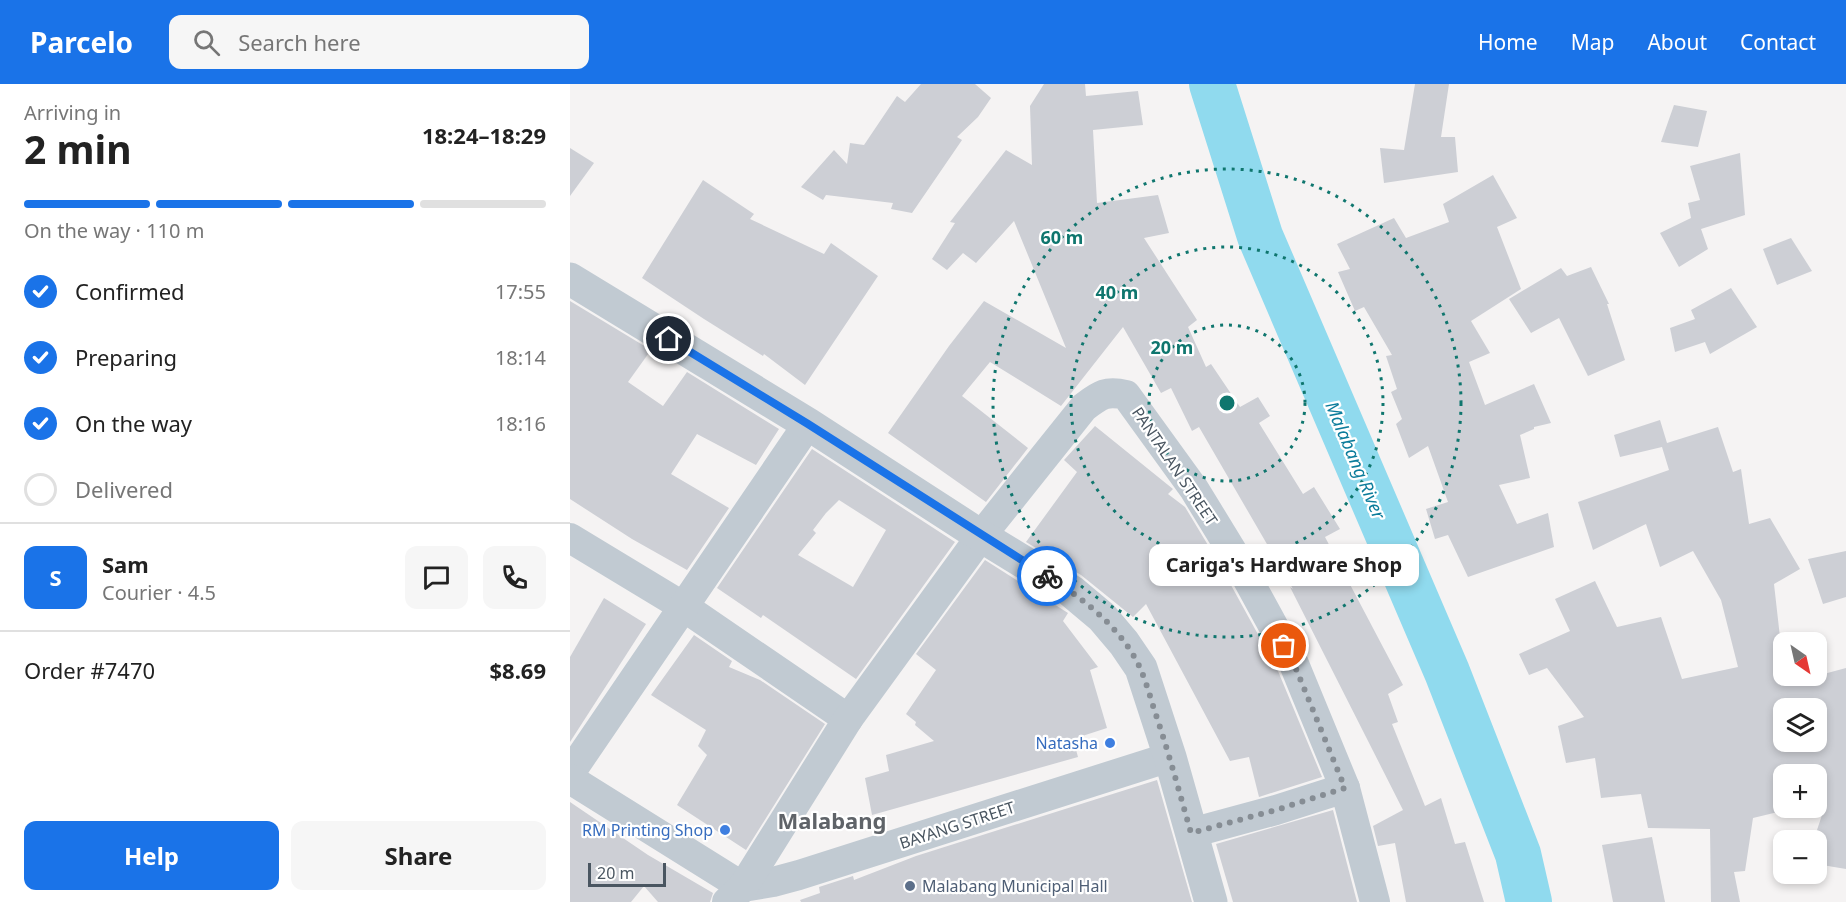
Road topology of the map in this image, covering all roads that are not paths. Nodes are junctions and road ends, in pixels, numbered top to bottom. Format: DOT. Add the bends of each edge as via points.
graph roads {
  1 [pos="570,279"];
  2 [pos="808,424"];
  3 [pos="981,536"];
  4 [pos="570,538"];
  5 [pos="684,607"];
  6 [pos="848,719"];
  7 [pos="1170,757"];
  8 [pos="570,774"];
  9 [pos="570,779"];
  10 [pos="1345,788"];
  11 [pos="1191,833"];
  12 [pos="735,894"];
  13 [pos="1211,902"];
  14 [pos="1375,902"];
  1 -- 2 [label="street"];
  2 -- 3 [label="street"];
  2 -- 5 [label="street"];
  3 -- 6 [label="street"];
  3 -- 7 [label="street" via="1071,591 1102,617 1140,668"];
  3 -- 10 [label="street, PANTALAN STREET" via="1084,407 1112,392 1126,395 1194,489 1235,556 1294,664"];
  4 -- 5 [label="street"];
  5 -- 6 [label="street"];
  5 -- 8 [label="street"];
  6 -- 12 [label="street"];
  7 -- 11 [label="street"];
  7 -- 12 [label="street, BAYANG STREET"];
  9 -- 12 [label="street"];
  10 -- 11 [label="street"];
  10 -- 14 [label="street, PANTALAN STREET"];
  11 -- 13 [label="street"];
}
